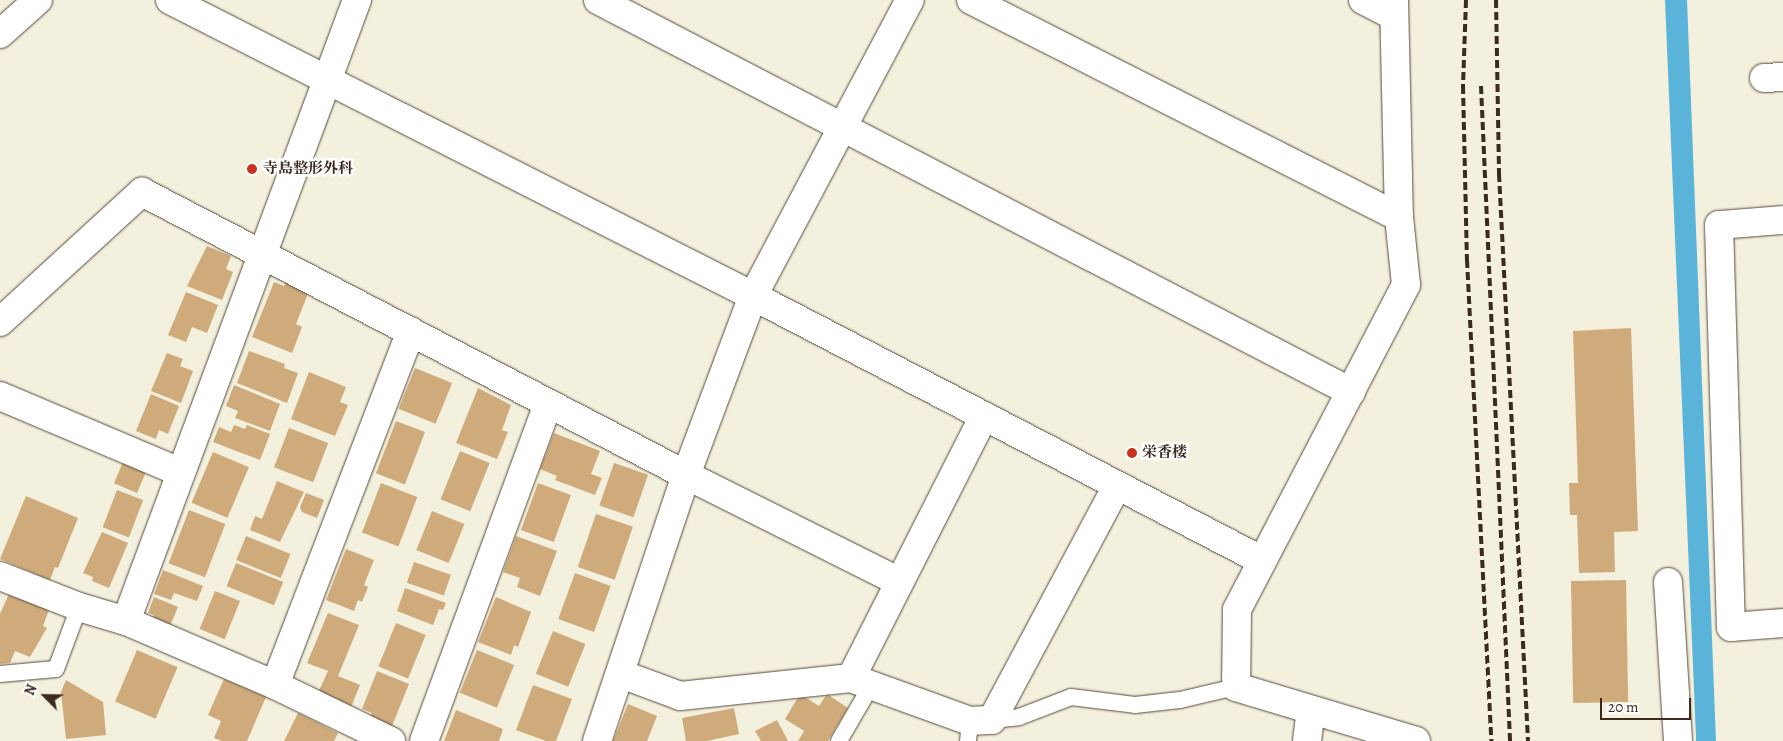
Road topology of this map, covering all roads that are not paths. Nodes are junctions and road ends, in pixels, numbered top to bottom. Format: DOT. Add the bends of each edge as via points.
graph roads {
  1 [pos="38,0"];
  2 [pos="170,0"];
  3 [pos="357,0"];
  4 [pos="598,0"];
  5 [pos="910,0"];
  6 [pos="971,0"];
  7 [pos="1362,0"];
  8 [pos="1393,8"];
  9 [pos="0,34"];
  10 [pos="326,78"];
  11 [pos="842,125"];
  12 [pos="1400,217"];
  13 [pos="1783,220"];
  14 [pos="262,252"];
  15 [pos="753,296"];
  16 [pos="0,322"];
  17 [pos="412,330"];
  18 [pos="1350,392"];
  19 [pos="0,396"];
  20 [pos="548,404"];
  21 [pos="984,416"];
  22 [pos="180,472"];
  23 [pos="686,475"];
  24 [pos="1118,486"];
  25 [pos="1261,560"];
  26 [pos="0,576"];
  27 [pos="898,580"];
  28 [pos="1668,582"];
  29 [pos="79,607"];
  30 [pos="126,621"];
  31 [pos="1783,623"];
  32 [pos="0,674"];
  33 [pos="621,674"];
  34 [pos="861,681"];
  35 [pos="275,685"];
  36 [pos="1236,687"];
  37 [pos="1311,710"];
  38 [pos="977,728"];
  39 [pos="391,741"];
  40 [pos="424,741"];
  41 [pos="597,741"];
  42 [pos="839,741"];
  43 [pos="1308,741"];
  44 [pos="1416,741"];
  45 [pos="1678,741"];
  1 -- 9 [label="main road"];
  2 -- 10 [label="main road"];
  3 -- 10 [label="main road"];
  4 -- 11 [label="main road"];
  5 -- 11 [label="main road"];
  6 -- 12 [label="main road"];
  7 -- 8 [label="main road"];
  8 -- 12 [label="main road"];
  10 -- 14 [label="main road"];
  10 -- 15 [label="main road"];
  11 -- 15 [label="main road"];
  11 -- 18 [label="main road"];
  12 -- 18 [label="main road" via="1406,285"];
  13 -- 31 [label="main road" via="1719,225 1731,627"];
  14 -- 16 [label="main road" via="142,192"];
  14 -- 17 [label="main road"];
  14 -- 22 [label="main road"];
  15 -- 21 [label="main road"];
  15 -- 23 [label="main road"];
  17 -- 20 [label="main road"];
  17 -- 35 [label="main road"];
  18 -- 25 [label="main road"];
  19 -- 22 [label="main road"];
  20 -- 23 [label="main road"];
  20 -- 40 [label="main road"];
  21 -- 24 [label="main road"];
  21 -- 27 [label="main road"];
  22 -- 30 [label="main road"];
  23 -- 27 [label="main road"];
  23 -- 33 [label="main road"];
  24 -- 25 [label="main road"];
  24 -- 38 [label="main road"];
  25 -- 36 [label="main road" via="1237,610"];
  26 -- 29 [label="main road"];
  27 -- 34 [label="main road"];
  28 -- 45 [label="main road"];
  29 -- 30 [label="main road"];
  29 -- 32 [label="lane" via="56,669"];
  30 -- 35 [label="main road"];
  33 -- 34 [label="main road" via="680,696"];
  33 -- 41 [label="main road"];
  34 -- 38 [label="main road"];
  34 -- 42 [label="lane"];
  35 -- 39 [label="main road"];
  36 -- 37 [label="main road"];
  36 -- 38 [label="lane" via="1180,700 1135,705 1070,697 1019,718"];
  37 -- 43 [label="main road"];
  37 -- 44 [label="main road"];
}
